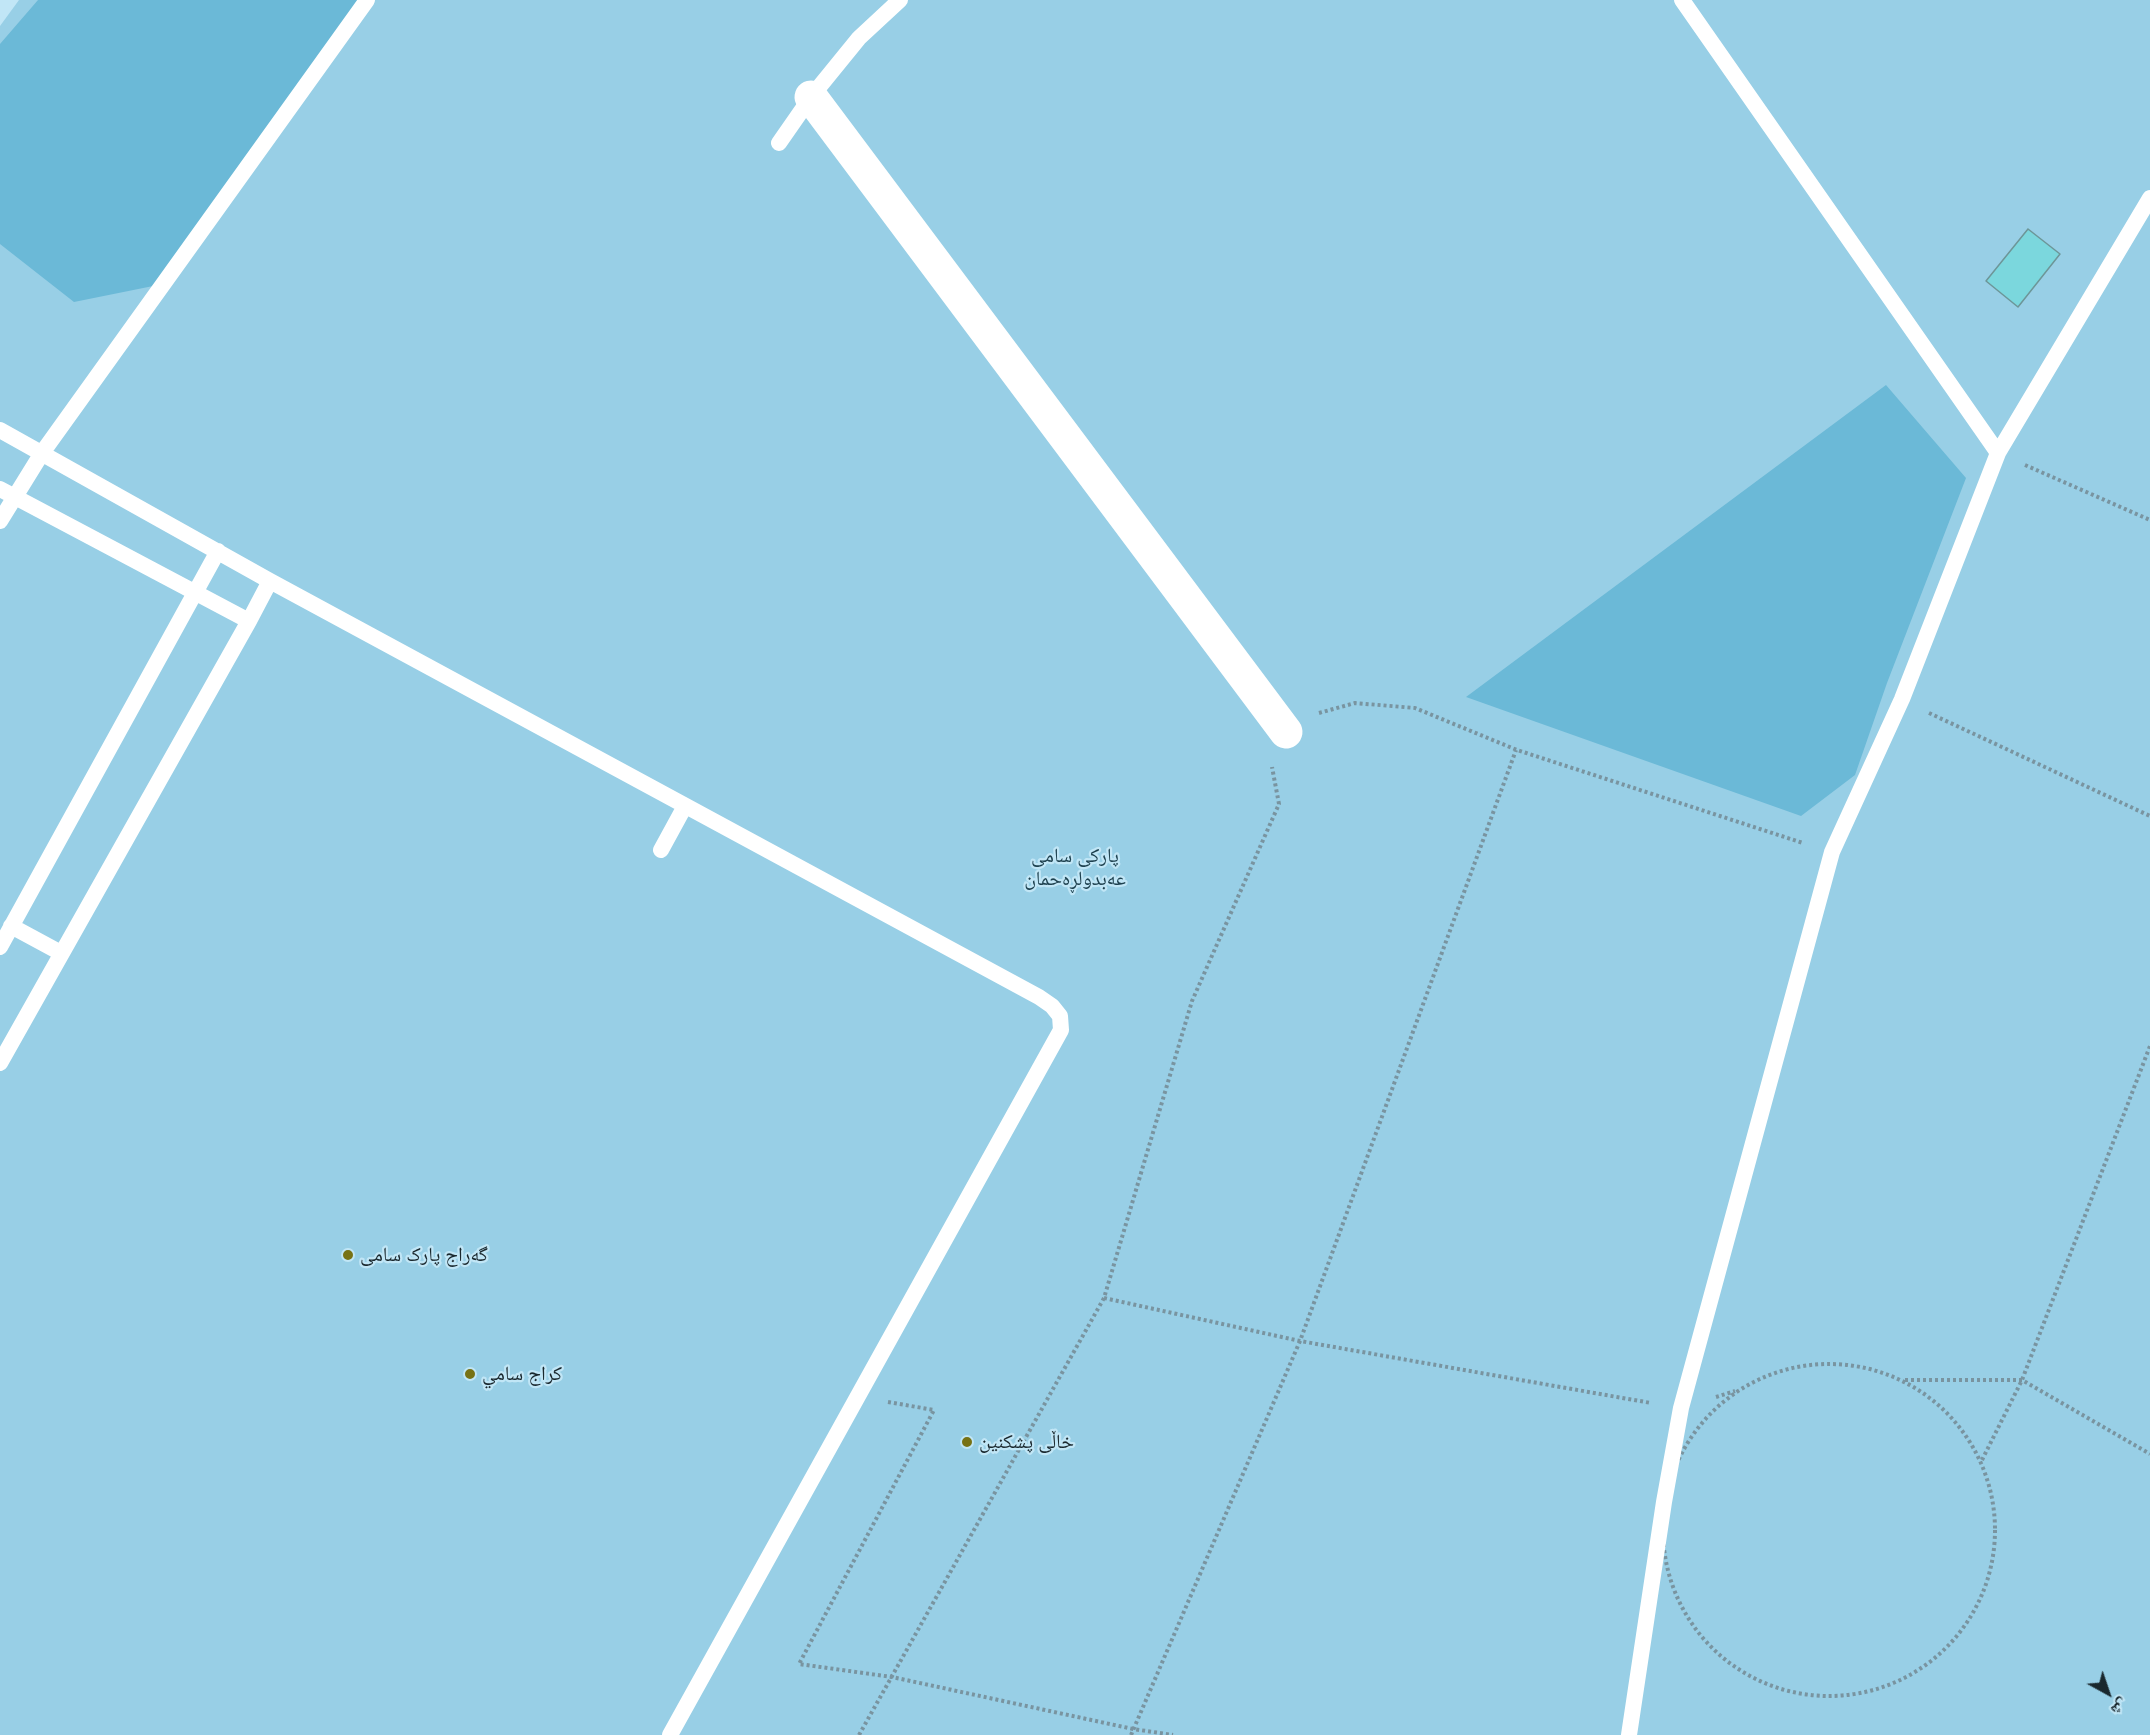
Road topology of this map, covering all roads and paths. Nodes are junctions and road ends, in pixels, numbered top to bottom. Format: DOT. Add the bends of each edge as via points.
graph roads {
  1 [pos="367,0"];
  2 [pos="900,0"];
  3 [pos="1682,0"];
  4 [pos="811,97"];
  5 [pos="779,144"];
  6 [pos="2150,198"];
  7 [pos="0,430"];
  8 [pos="42,453"];
  9 [pos="1998,453"];
  10 [pos="7,493"];
  11 [pos="2150,520"];
  12 [pos="0,521"];
  13 [pos="218,551"];
  14 [pos="270,581"];
  15 [pos="195,592"];
  16 [pos="249,621"];
  17 [pos="1902,699"];
  18 [pos="1286,732"];
  19 [pos="1516,750"];
  20 [pos="685,806"];
  21 [pos="2150,816"];
  22 [pos="661,850"];
  23 [pos="1832,852"];
  24 [pos="11,926"];
  25 [pos="0,947"];
  26 [pos="61,953"];
  27 [pos="2150,1047"];
  28 [pos="0,1063"];
  29 [pos="1104,1298"];
  30 [pos="1300,1341"];
  31 [pos="1904,1380"];
  32 [pos="2022,1380"];
  33 [pos="1738,1390"];
  34 [pos="858,1397"];
  35 [pos="1681,1408"];
  36 [pos="2150,1454"];
  37 [pos="1982,1460"];
  38 [pos="1664,1502"];
  39 [pos="892,1677"];
  40 [pos="1133,1728"];
  41 [pos="670,1735"];
  42 [pos="859,1735"];
  43 [pos="1131,1735"];
  44 [pos="1173,1735"];
  45 [pos="1629,1735"];
  1 -- 8 [label="lane"];
  2 -- 4 [label="lane" via="859,38"];
  3 -- 9 [label="lane"];
  4 -- 5 [label="lane"];
  4 -- 18 [label="street"];
  6 -- 9 [label="lane"];
  7 -- 8 [label="lane"];
  8 -- 10 [label="lane"];
  8 -- 13 [label="lane"];
  9 -- 11 [label="path"];
  9 -- 17 [label="lane"];
  10 -- 12 [label="lane"];
  10 -- 15 [label="lane"];
  13 -- 14 [label="lane"];
  13 -- 15 [label="lane"];
  14 -- 16 [label="lane"];
  14 -- 20 [label="lane"];
  15 -- 16 [label="lane"];
  15 -- 24 [label="lane"];
  16 -- 26 [label="lane"];
  17 -- 21 [label="path"];
  17 -- 23 [label="lane"];
  18 -- 19 [label="path" via="1308,717 1355,702 1415,708"];
  18 -- 29 [label="path" via="1271,769 1279,804 1192,1001"];
  19 -- 23 [label="path"];
  19 -- 30 [label="path"];
  20 -- 22 [label="lane"];
  20 -- 34 [label="lane" via="1052,1006 1060,1016 1061,1030"];
  23 -- 35 [label="lane"];
  24 -- 25 [label="lane"];
  24 -- 26 [label="lane"];
  26 -- 28 [label="lane"];
  27 -- 32 [label="path"];
  29 -- 30 [label="path"];
  29 -- 39 [label="path"];
  30 -- 35 [label="path"];
  30 -- 40 [label="path"];
  31 -- 32 [label="path"];
  31 -- 33 [label="path" via="1849,1364 1802,1366"];
  31 -- 37 [label="path" via="1950,1413"];
  32 -- 36 [label="path"];
  32 -- 37 [label="path"];
  33 -- 35 [label="path"];
  33 -- 38 [label="path" via="1703,1420 1678,1459"];
  34 -- 39 [label="path" via="934,1410 799,1664"];
  34 -- 41 [label="lane"];
  35 -- 38 [label="lane"];
  37 -- 38 [label="path" via="1996,1515 1991,1571 1968,1623 1929,1664 1867,1692 1822,1697 1767,1685 1719,1656 1679,1602 1664,1559"];
  38 -- 45 [label="lane"];
  39 -- 40 [label="path"];
  39 -- 42 [label="path"];
  40 -- 43 [label="path"];
  40 -- 44 [label="path"];
}
